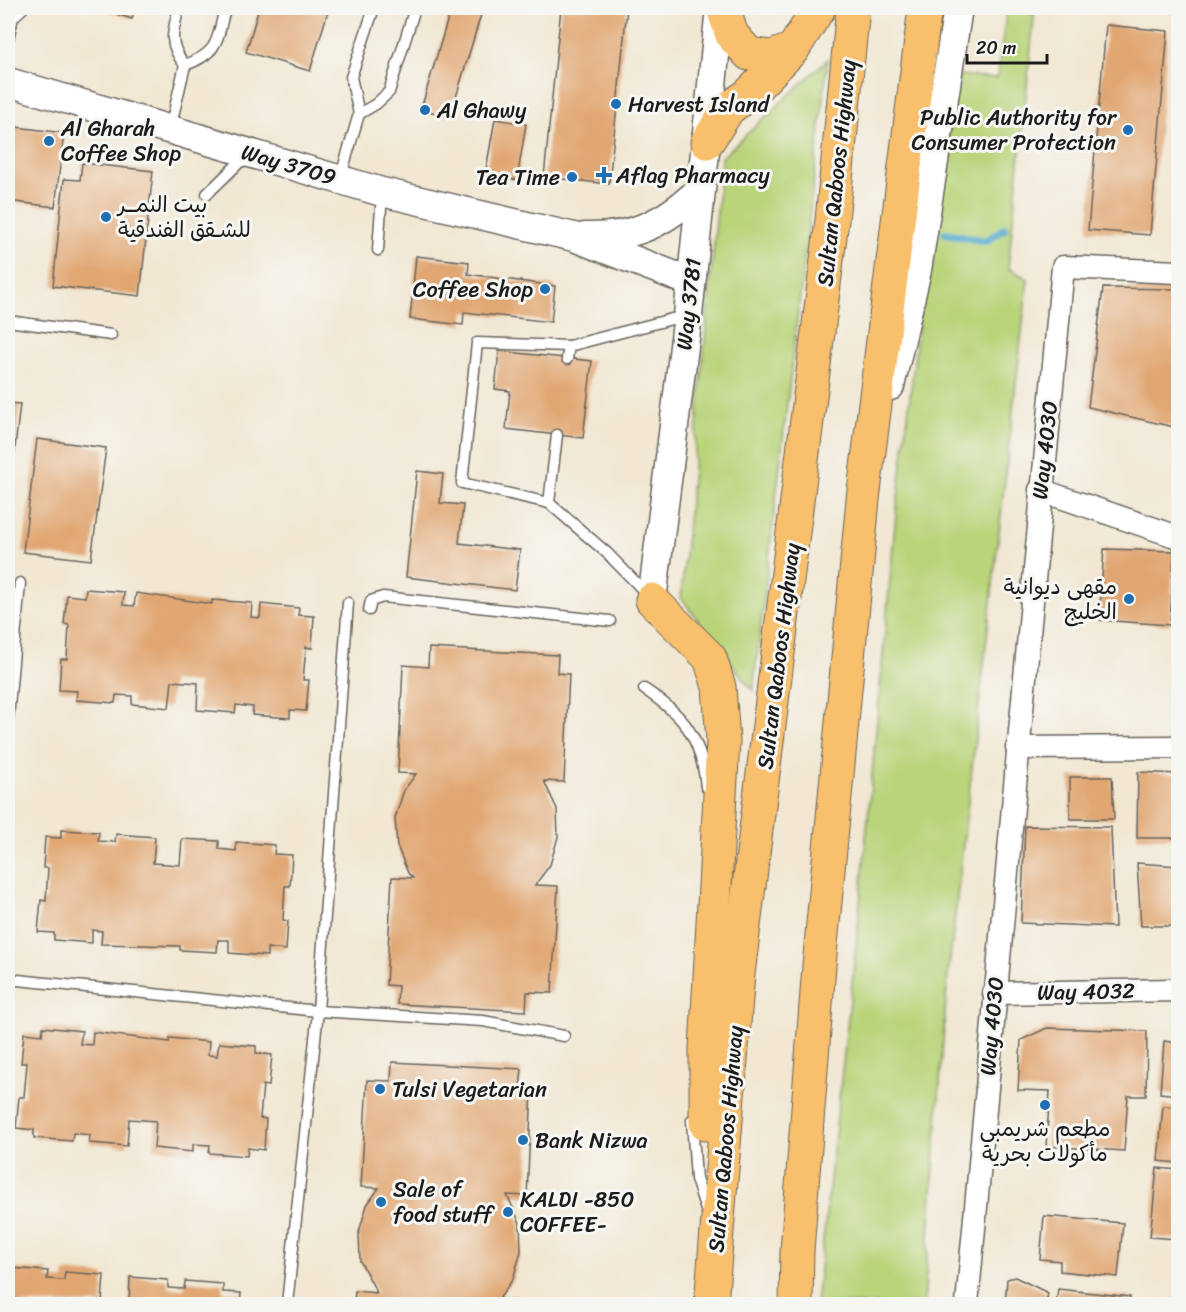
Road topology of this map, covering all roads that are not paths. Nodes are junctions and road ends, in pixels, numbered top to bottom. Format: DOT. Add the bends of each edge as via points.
graph roads {
  1 [pos="23,8"];
  2 [pos="179,8"];
  3 [pos="225,8"];
  4 [pos="374,8"];
  5 [pos="415,8"];
  6 [pos="721,8"];
  7 [pos="819,8"];
  8 [pos="853,8"];
  9 [pos="925,8"];
  10 [pos="958,8"];
  11 [pos="10,13"];
  12 [pos="8,39"];
  13 [pos="793,49"];
  14 [pos="185,65"];
  15 [pos="8,82"];
  16 [pos="359,114"];
  17 [pos="170,129"];
  18 [pos="707,142"];
  19 [pos="249,153"];
  20 [pos="340,179"];
  21 [pos="700,190"];
  22 [pos="382,192"];
  23 [pos="207,194"];
  24 [pos="574,237"];
  25 [pos="378,250"];
  26 [pos="1179,272"];
  27 [pos="691,282"];
  28 [pos="688,315"];
  29 [pos="8,321"];
  30 [pos="111,335"];
  31 [pos="569,346"];
  32 [pos="567,359"];
  33 [pos="557,435"];
  34 [pos="1040,490"];
  35 [pos="863,499"];
  36 [pos="549,503"];
  37 [pos="1179,537"];
  38 [pos="20,583"];
  39 [pos="652,600"];
  40 [pos="348,603"];
  41 [pos="369,610"];
  42 [pos="610,621"];
  43 [pos="644,688"];
  44 [pos="8,718"];
  45 [pos="1179,747"];
  46 [pos="1017,748"];
  47 [pos="706,800"];
  48 [pos="8,979"];
  49 [pos="1179,990"];
  50 [pos="994,993"];
  51 [pos="318,1011"];
  52 [pos="564,1036"];
  53 [pos="691,1112"];
  54 [pos="707,1213"];
  55 [pos="287,1305"];
  56 [pos="709,1305"];
  57 [pos="796,1305"];
  58 [pos="967,1305"];
  1 -- 11 [label="lane"];
  2 -- 14 [label="lane" via="173,50"];
  3 -- 14 [label="lane" via="216,45 206,58"];
  4 -- 16 [label="lane" via="351,77"];
  5 -- 16 [label="lane" via="389,92"];
  6 -- 13 [label="highway" via="732,35 750,54 772,57"];
  6 -- 18 [label="street, Way 3781"];
  7 -- 13 [label="highway"];
  8 -- 56 [label="highway, Sultan Qaboos Highway" via="830,232 738,974"];
  9 -- 35 [label="highway"];
  10 -- 35 [label="street" via="917,270"];
  11 -- 12 [label="lane"];
  13 -- 18 [label="highway" via="748,96 729,108"];
  14 -- 17 [label="lane"];
  15 -- 17 [label="street, Way 3709"];
  16 -- 20 [label="lane"];
  17 -- 19 [label="street, Way 3709"];
  18 -- 21 [label="street, Way 3781"];
  19 -- 20 [label="street, Way 3709"];
  19 -- 23 [label="lane"];
  20 -- 22 [label="street, Way 3709"];
  21 -- 24 [label="street, Way 3709" via="674,213 643,230 609,238"];
  21 -- 27 [label="street, Way 3781"];
  22 -- 24 [label="street, Way 3709"];
  22 -- 25 [label="lane"];
  24 -- 27 [label="street, Way 3709"];
  26 -- 34 [label="street, Way 4030" via="1063,267"];
  27 -- 28 [label="street, Way 3781"];
  28 -- 31 [label="lane"];
  28 -- 39 [label="street, Way 3781"];
  29 -- 30 [label="lane"];
  31 -- 32 [label="lane"];
  31 -- 36 [label="lane" via="477,343 462,483"];
  33 -- 36 [label="lane"];
  34 -- 37 [label="street"];
  34 -- 46 [label="street, Way 4030"];
  35 -- 57 [label="highway" via="819,966"];
  36 -- 39 [label="lane" via="607,553"];
  38 -- 44 [label="lane"];
  39 -- 54 [label="highway" via="710,658 719,687 723,741 706,1049"];
  40 -- 51 [label="lane"];
  41 -- 42 [label="lane" via="372,601 383,597"];
  43 -- 47 [label="lane" via="671,706 691,730 703,758"];
  45 -- 46 [label="street"];
  46 -- 50 [label="street, Way 4030"];
  48 -- 51 [label="lane"];
  49 -- 50 [label="street, Way 4032"];
  50 -- 58 [label="street, Way 4030"];
  51 -- 52 [label="lane" via="483,1021"];
  51 -- 55 [label="lane"];
  53 -- 54 [label="lane" via="696,1179"];
  54 -- 56 [label="highway"];
}
